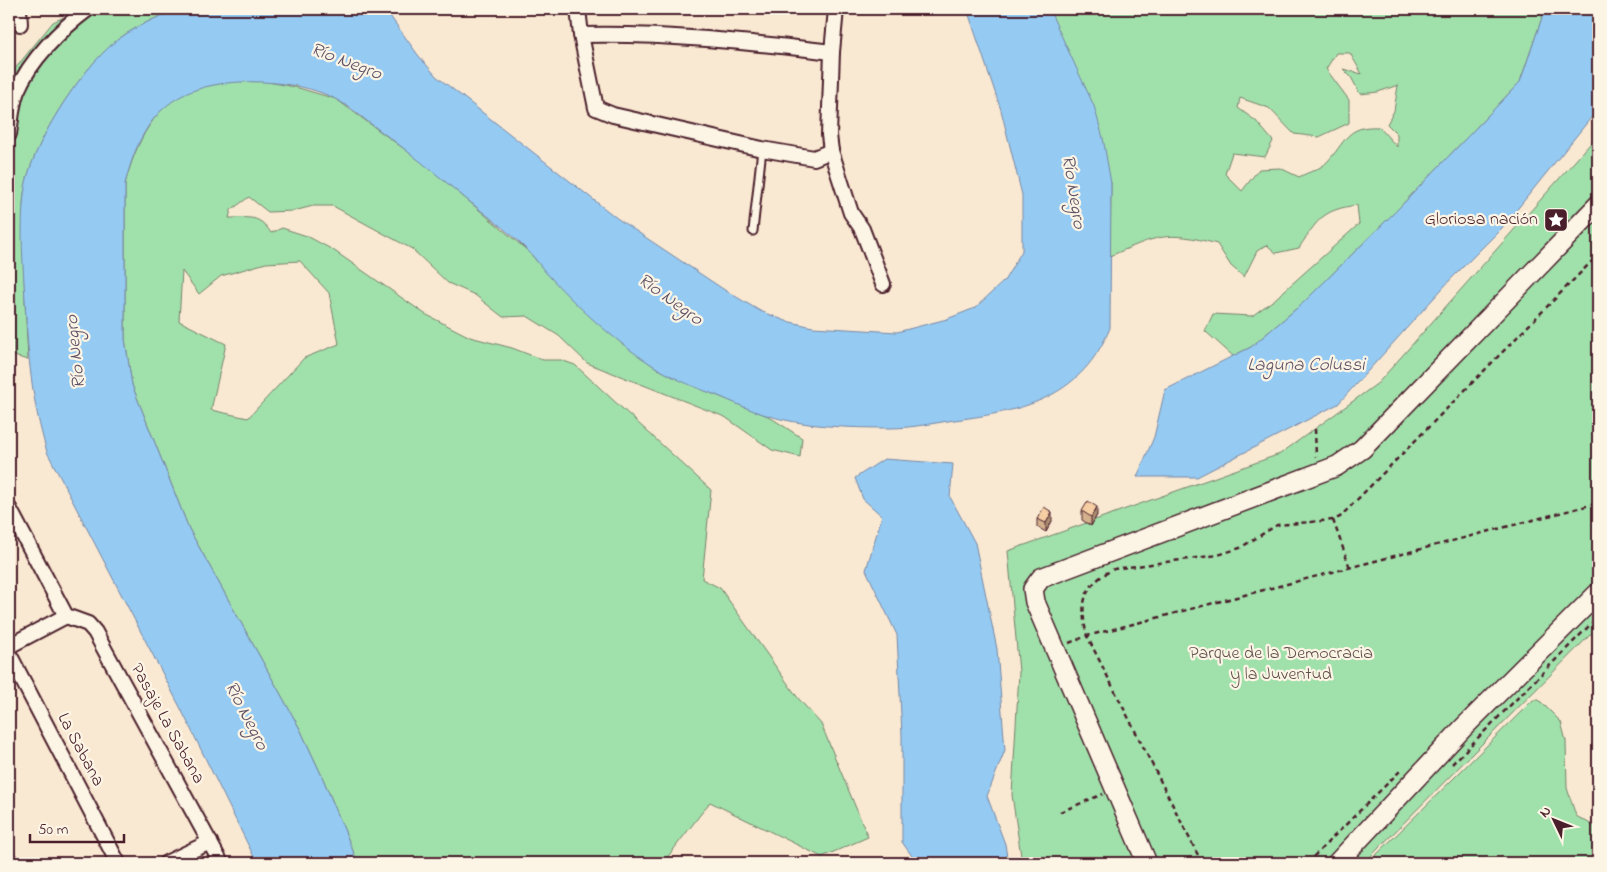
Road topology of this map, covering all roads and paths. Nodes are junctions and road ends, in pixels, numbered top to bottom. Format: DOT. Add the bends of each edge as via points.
graph roads {
  1 [pos="19,9"];
  2 [pos="88,9"];
  3 [pos="578,9"];
  4 [pos="836,9"];
  5 [pos="20,24"];
  6 [pos="581,34"];
  7 [pos="832,52"];
  8 [pos="9,134"];
  9 [pos="762,150"];
  10 [pos="831,151"];
  11 [pos="1598,205"];
  12 [pos="753,231"];
  13 [pos="883,284"];
  14 [pos="1315,429"];
  15 [pos="1317,475"];
  16 [pos="1598,503"];
  17 [pos="9,508"];
  18 [pos="1333,520"];
  19 [pos="14,529"];
  20 [pos="1350,568"];
  21 [pos="1598,593"];
  22 [pos="66,616"];
  23 [pos="1598,618"];
  24 [pos="1086,636"];
  25 [pos="9,646"];
  26 [pos="1054,648"];
  27 [pos="9,654"];
  28 [pos="1452,764"];
  29 [pos="1116,789"];
  30 [pos="1060,812"];
  31 [pos="210,842"];
  32 [pos="118,863"];
  33 [pos="166,863"];
  34 [pos="220,863"];
  35 [pos="1147,863"];
  36 [pos="1202,863"];
  37 [pos="1337,863"];
  1 -- 5 [label="street"];
  2 -- 8 [label="street" via="43,49 25,77 16,92"];
  3 -- 6 [label="street"];
  4 -- 7 [label="street"];
  6 -- 7 [label="street" via="731,40"];
  6 -- 9 [label="street" via="596,108 613,115"];
  7 -- 10 [label="street"];
  9 -- 10 [label="street" via="814,158"];
  9 -- 12 [label="lane"];
  10 -- 13 [label="street" via="851,213 862,229"];
  11 -- 15 [label="street" via="1362,449"];
  14 -- 15 [label="path"];
  15 -- 26 [label="street" via="1041,578 1033,589 1035,602"];
  16 -- 20 [label="path"];
  17 -- 19 [label="street"];
  18 -- 20 [label="path"];
  19 -- 22 [label="street"];
  20 -- 24 [label="path"];
  21 -- 37 [label="street" via="1463,728"];
  22 -- 25 [label="street"];
  22 -- 31 [label="street, Pasaje La Sabana" via="88,624 95,632"];
  23 -- 28 [label="path"];
  24 -- 26 [label="path"];
  24 -- 36 [label="path"];
  26 -- 29 [label="street"];
  27 -- 32 [label="street, La Sabana"];
  29 -- 30 [label="path"];
  29 -- 35 [label="street"];
  31 -- 33 [label="street"];
  31 -- 34 [label="street, Pasaje La Sabana"];
}
